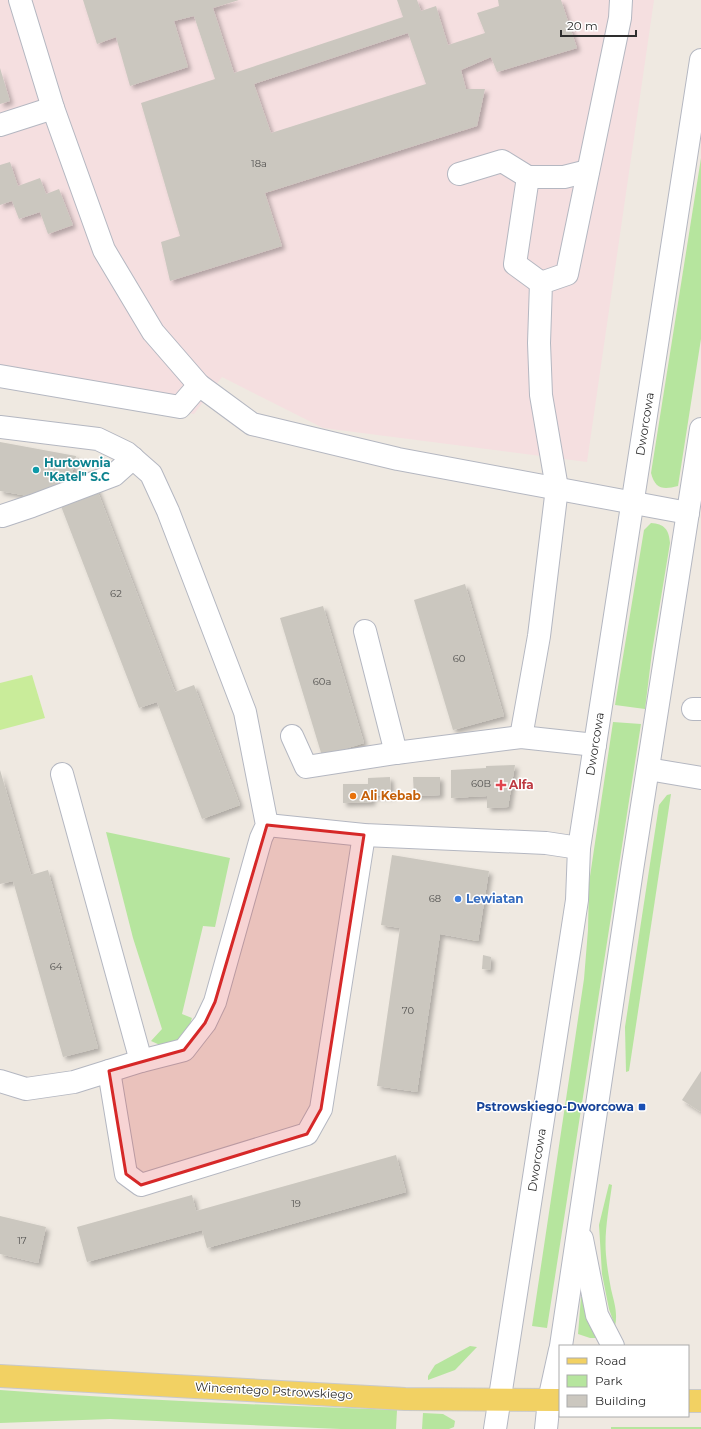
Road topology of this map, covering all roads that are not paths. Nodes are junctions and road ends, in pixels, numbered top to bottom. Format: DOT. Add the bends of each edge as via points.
graph roads {
  1 [pos="20,0"];
  2 [pos="621,0"];
  3 [pos="701,60"];
  4 [pos="53,108"];
  5 [pos="0,125"];
  6 [pos="588,171"];
  7 [pos="459,174"];
  8 [pos="528,178"];
  9 [pos="541,282"];
  10 [pos="0,376"];
  11 [pos="198,385"];
  12 [pos="0,427"];
  13 [pos="701,429"];
  14 [pos="133,458"];
  15 [pos="557,488"];
  16 [pos="633,502"];
  17 [pos="688,513"];
  18 [pos="2,516"];
  19 [pos="365,631"];
  20 [pos="292,736"];
  21 [pos="521,737"];
  22 [pos="595,745"];
  23 [pos="396,753"];
  24 [pos="648,768"];
  25 [pos="62,774"];
  26 [pos="701,778"];
  27 [pos="267,825"];
  28 [pos="364,835"];
  29 [pos="579,848"];
  30 [pos="141,1061"];
  31 [pos="109,1071"];
  32 [pos="0,1081"];
  33 [pos="578,1222"];
  34 [pos="561,1345"];
  35 [pos="612,1345"];
  36 [pos="559,1358"];
  37 [pos="0,1376"];
  38 [pos="500,1400"];
  39 [pos="554,1400"];
  40 [pos="689,1401"];
  41 [pos="701,1401"];
  42 [pos="495,1429"];
  43 [pos="546,1429"];
  1 -- 4 [label="street"];
  2 -- 6 [label="street" via="620,18"];
  3 -- 16 [label="street, Dworcowa"];
  4 -- 5 [label="street"];
  4 -- 11 [label="street" via="104,250 153,332"];
  6 -- 8 [label="street" via="564,177"];
  6 -- 9 [label="street" via="567,274"];
  7 -- 8 [label="street" via="502,161"];
  8 -- 9 [label="street" via="515,264"];
  9 -- 15 [label="street" via="541,395"];
  10 -- 11 [label="street" via="180,407"];
  11 -- 15 [label="street" via="252,424 398,459"];
  12 -- 14 [label="street" via="98,439 128,452"];
  13 -- 17 [label="street"];
  14 -- 18 [label="street" via="114,475"];
  14 -- 27 [label="street" via="151,474 168,511 245,712"];
  15 -- 16 [label="street"];
  15 -- 21 [label="street" via="539,636"];
  16 -- 17 [label="street"];
  16 -- 22 [label="street, Dworcowa"];
  17 -- 24 [label="street"];
  19 -- 23 [label="street"];
  20 -- 23 [label="street" via="306,767"];
  21 -- 22 [label="street"];
  21 -- 23 [label="street"];
  22 -- 29 [label="street, Dworcowa"];
  24 -- 26 [label="street"];
  24 -- 33 [label="street"];
  25 -- 30 [label="street"];
  27 -- 28 [label="street"];
  27 -- 30 [label="street" via="261,838 215,1002 205,1023 184,1050"];
  28 -- 29 [label="street" via="546,843"];
  28 -- 31 [label="street" via="321,1110 307,1134 141,1185 126,1174"];
  29 -- 38 [label="street, Dworcowa" via="577,900"];
  30 -- 31 [label="street"];
  31 -- 32 [label="street" via="74,1082 26,1089"];
  33 -- 34 [label="street"];
  33 -- 35 [label="street" via="597,1315"];
  36 -- 39 [label="street"];
  37 -- 38 [label="main road, Wincentego Pstrowskiego" via="404,1398"];
  38 -- 39 [label="main road, Wincentego Pstrowskiego"];
  38 -- 42 [label="street, Dworcowa"];
  39 -- 43 [label="street"];
  40 -- 41 [label="main road"];
}
